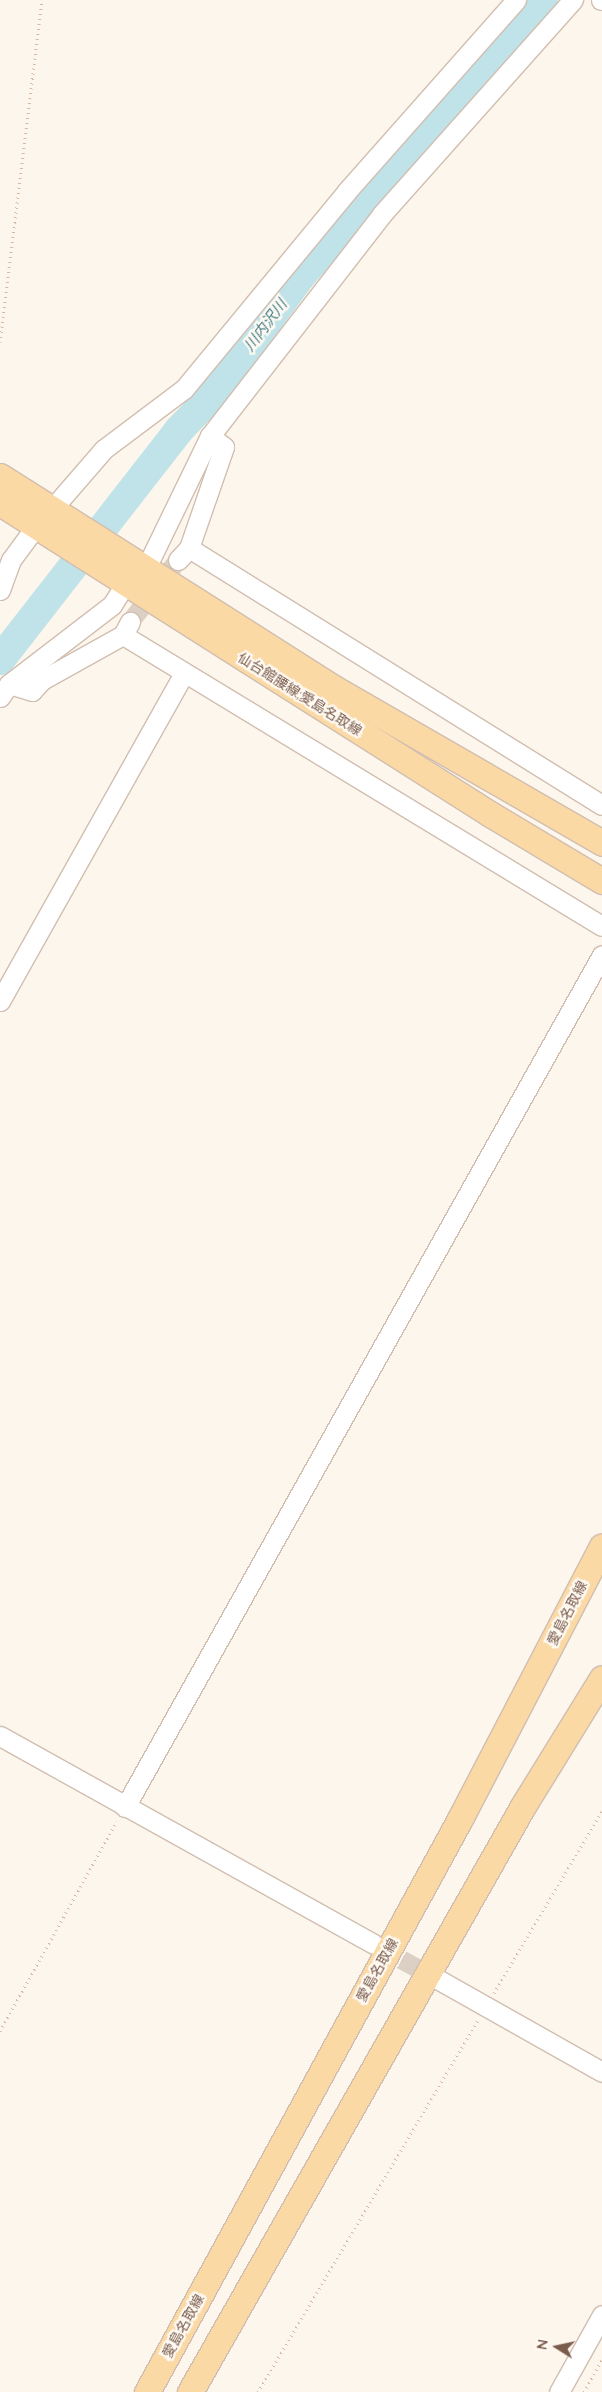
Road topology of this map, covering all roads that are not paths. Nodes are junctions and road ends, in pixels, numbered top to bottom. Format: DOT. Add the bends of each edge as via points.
graph roads {
  1 [pos="516,0"];
  2 [pos="573,0"];
  3 [pos="210,436"];
  4 [pos="0,476"];
  5 [pos="0,503"];
  6 [pos="52,523"];
  7 [pos="145,570"];
  8 [pos="120,572"];
  9 [pos="0,590"];
  10 [pos="184,673"];
  11 [pos="5,691"];
  12 [pos="602,805"];
  13 [pos="602,843"];
  14 [pos="602,881"];
  15 [pos="602,926"];
  16 [pos="602,955"];
  17 [pos="0,1001"];
  18 [pos="602,1546"];
  19 [pos="602,1678"];
  20 [pos="0,1736"];
  21 [pos="125,1807"];
  22 [pos="373,1944"];
  23 [pos="439,1980"];
  24 [pos="602,2072"];
  25 [pos="602,2315"];
  26 [pos="147,2392"];
  27 [pos="190,2392"];
  28 [pos="559,2392"];
  1 -- 6 [label="street" via="346,191 184,389 104,449"];
  2 -- 3 [label="street" via="382,214"];
  3 -- 7 [label="street"];
  3 -- 12 [label="street" via="224,447 183,554"];
  4 -- 6 [label="main road, 仙台館腰線;愛島名取線"];
  5 -- 6 [label="main road, 仙台館腰線;愛島名取線"];
  6 -- 8 [label="main road, 仙台館腰線;愛島名取線"];
  6 -- 9 [label="street" via="11,560"];
  7 -- 8 [label="main road, 仙台館腰線;愛島名取線"];
  7 -- 13 [label="main road, 仙台館腰線;愛島名取線" via="334,688"];
  8 -- 11 [label="street" via="112,605"];
  8 -- 14 [label="main road, 仙台館腰線;愛島名取線"];
  10 -- 11 [label="street" via="126,628 42,680 32,691"];
  10 -- 15 [label="street"];
  10 -- 17 [label="street"];
  16 -- 21 [label="street"];
  18 -- 26 [label="main road, 愛島名取線" via="461,1817"];
  19 -- 27 [label="main road" via="522,1806"];
  20 -- 21 [label="street"];
  21 -- 22 [label="street"];
  23 -- 24 [label="street"];
  25 -- 28 [label="street"];
}
